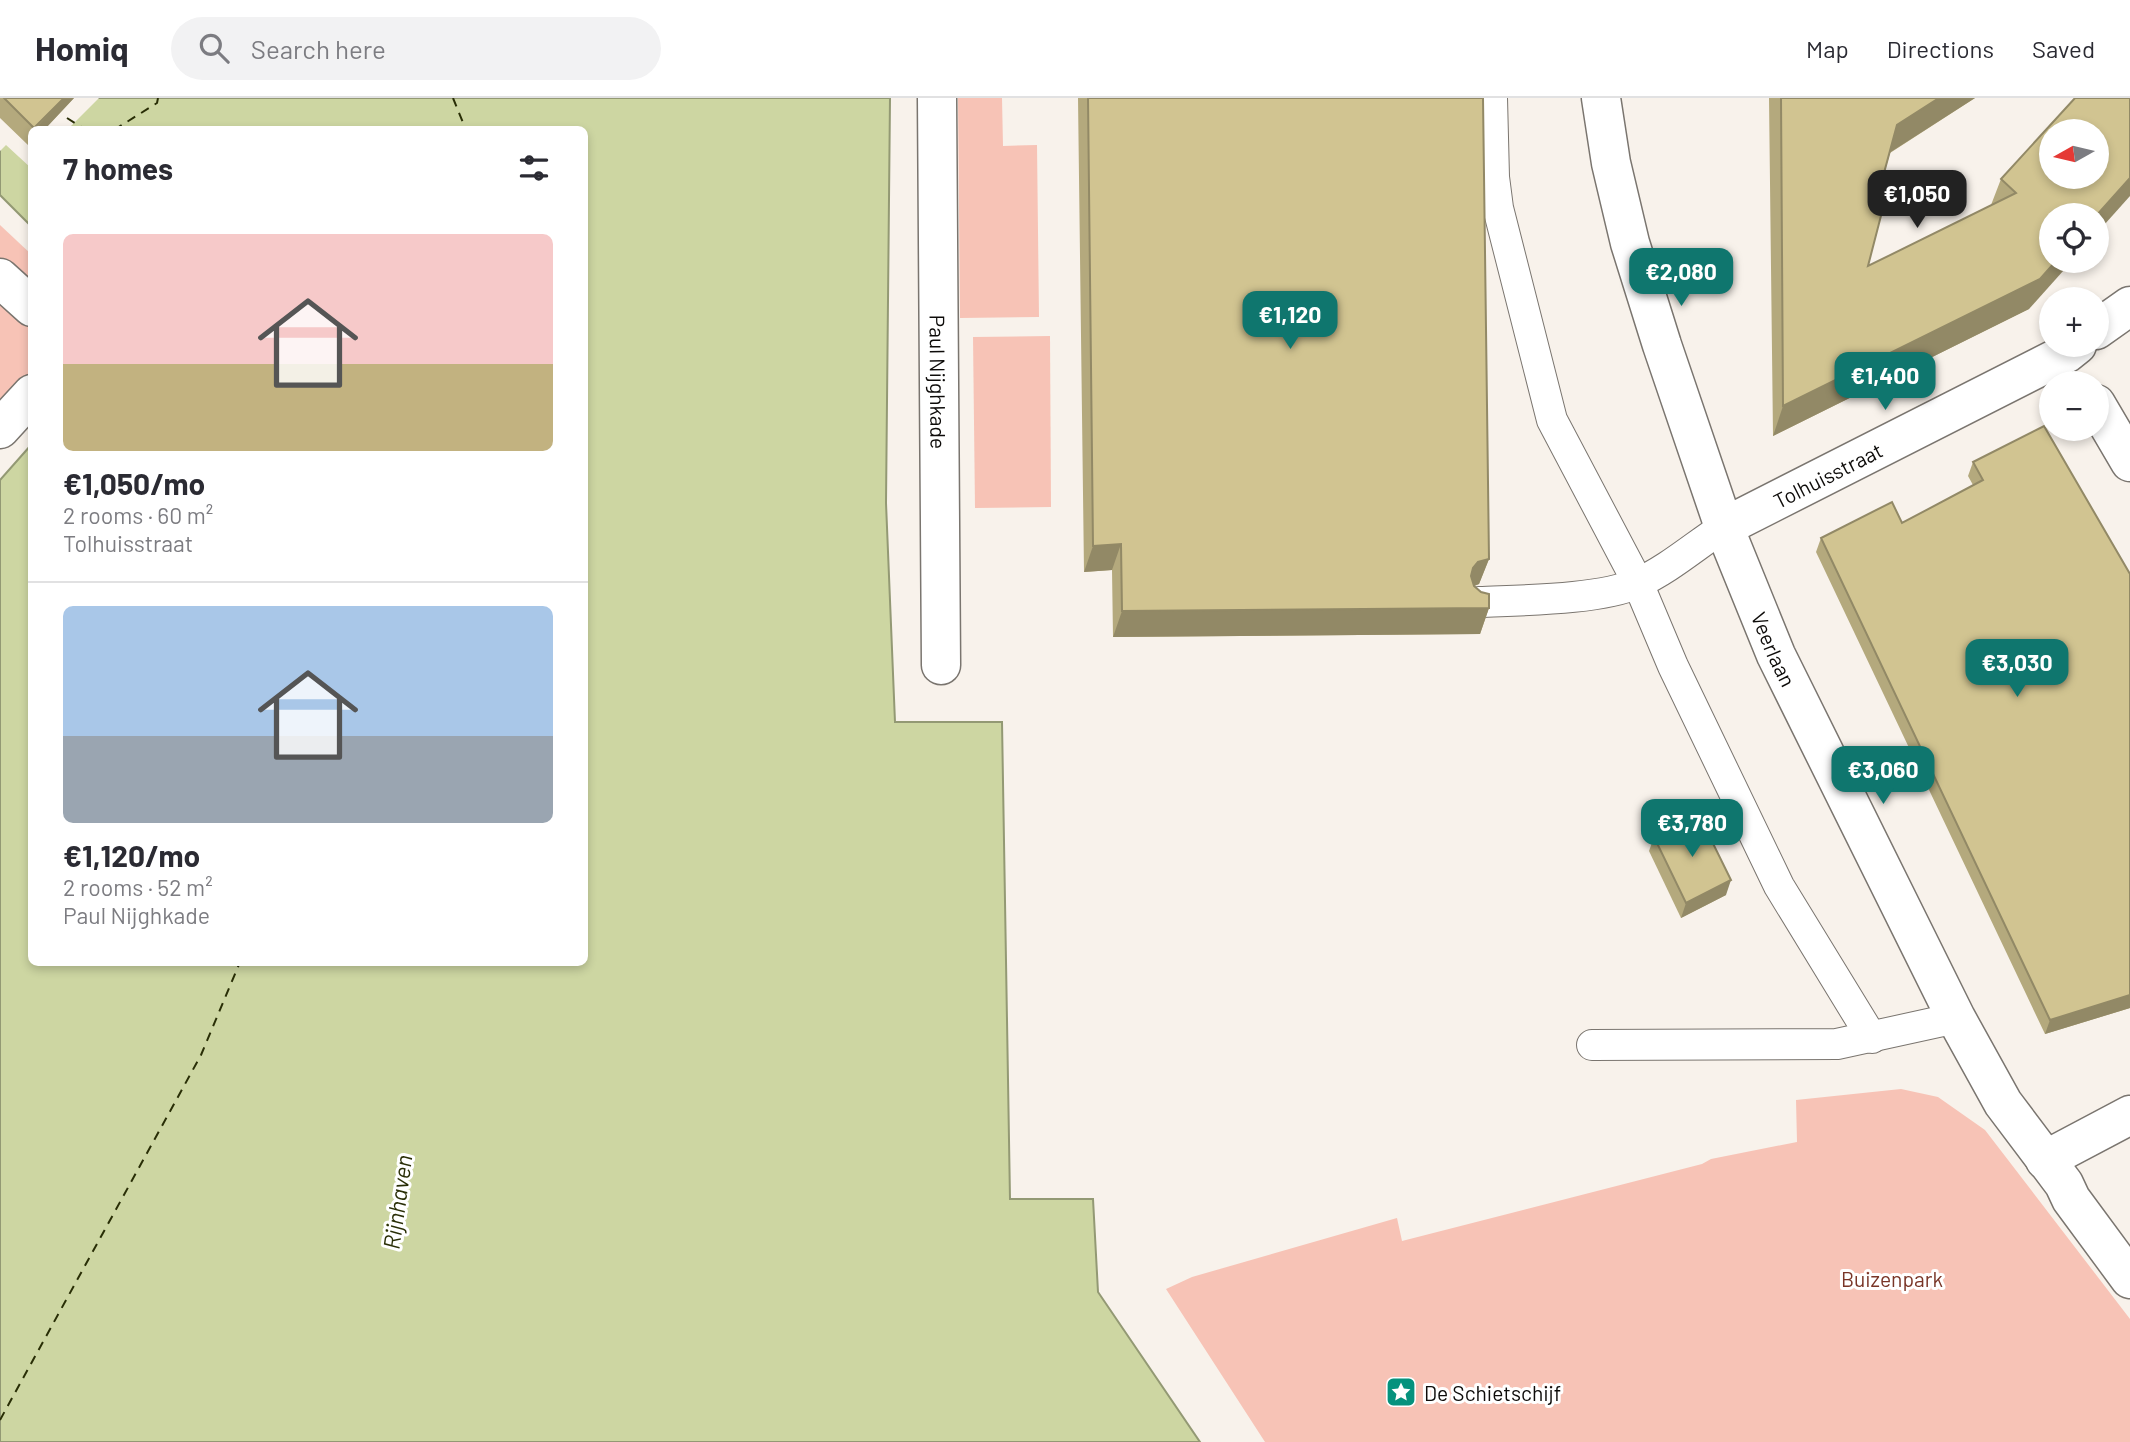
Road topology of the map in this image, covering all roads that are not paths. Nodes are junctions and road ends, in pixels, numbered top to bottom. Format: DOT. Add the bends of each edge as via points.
graph roads {
  1 [pos="937,98"];
  2 [pos="1492,98"];
  3 [pos="1601,98"];
  4 [pos="0,278"];
  5 [pos="28,303"];
  6 [pos="2130,306"];
  7 [pos="2109,321"];
  8 [pos="2076,360"];
  9 [pos="28,398"];
  10 [pos="2109,426"];
  11 [pos="0,429"];
  12 [pos="2130,462"];
  13 [pos="1724,527"];
  14 [pos="1637,583"];
  15 [pos="1479,602"];
  16 [pos="941,665"];
  17 [pos="1956,1018"];
  18 [pos="1872,1038"];
  19 [pos="1592,1045"];
  20 [pos="2130,1115"];
  21 [pos="2045,1160"];
  22 [pos="2130,1279"];
  1 -- 16 [label="street, Paul Nijghkade"];
  2 -- 14 [label="lane" via="1498,208 1546,401"];
  3 -- 13 [label="street, Veerlaan" via="1630,243"];
  4 -- 5 [label="street"];
  6 -- 7 [label="street"];
  8 -- 13 [label="street, Tolhuisstraat"];
  9 -- 11 [label="street"];
  10 -- 12 [label="street"];
  13 -- 14 [label="lane"];
  13 -- 17 [label="street, Veerlaan" via="1776,655"];
  14 -- 15 [label="lane" via="1598,593"];
  14 -- 18 [label="lane" via="1779,886"];
  17 -- 18 [label="lane"];
  17 -- 21 [label="street, Veerlaan" via="2003,1103"];
  18 -- 19 [label="lane" via="1777,1046"];
  20 -- 21 [label="street"];
  21 -- 22 [label="street, Veerlaan"];
}
